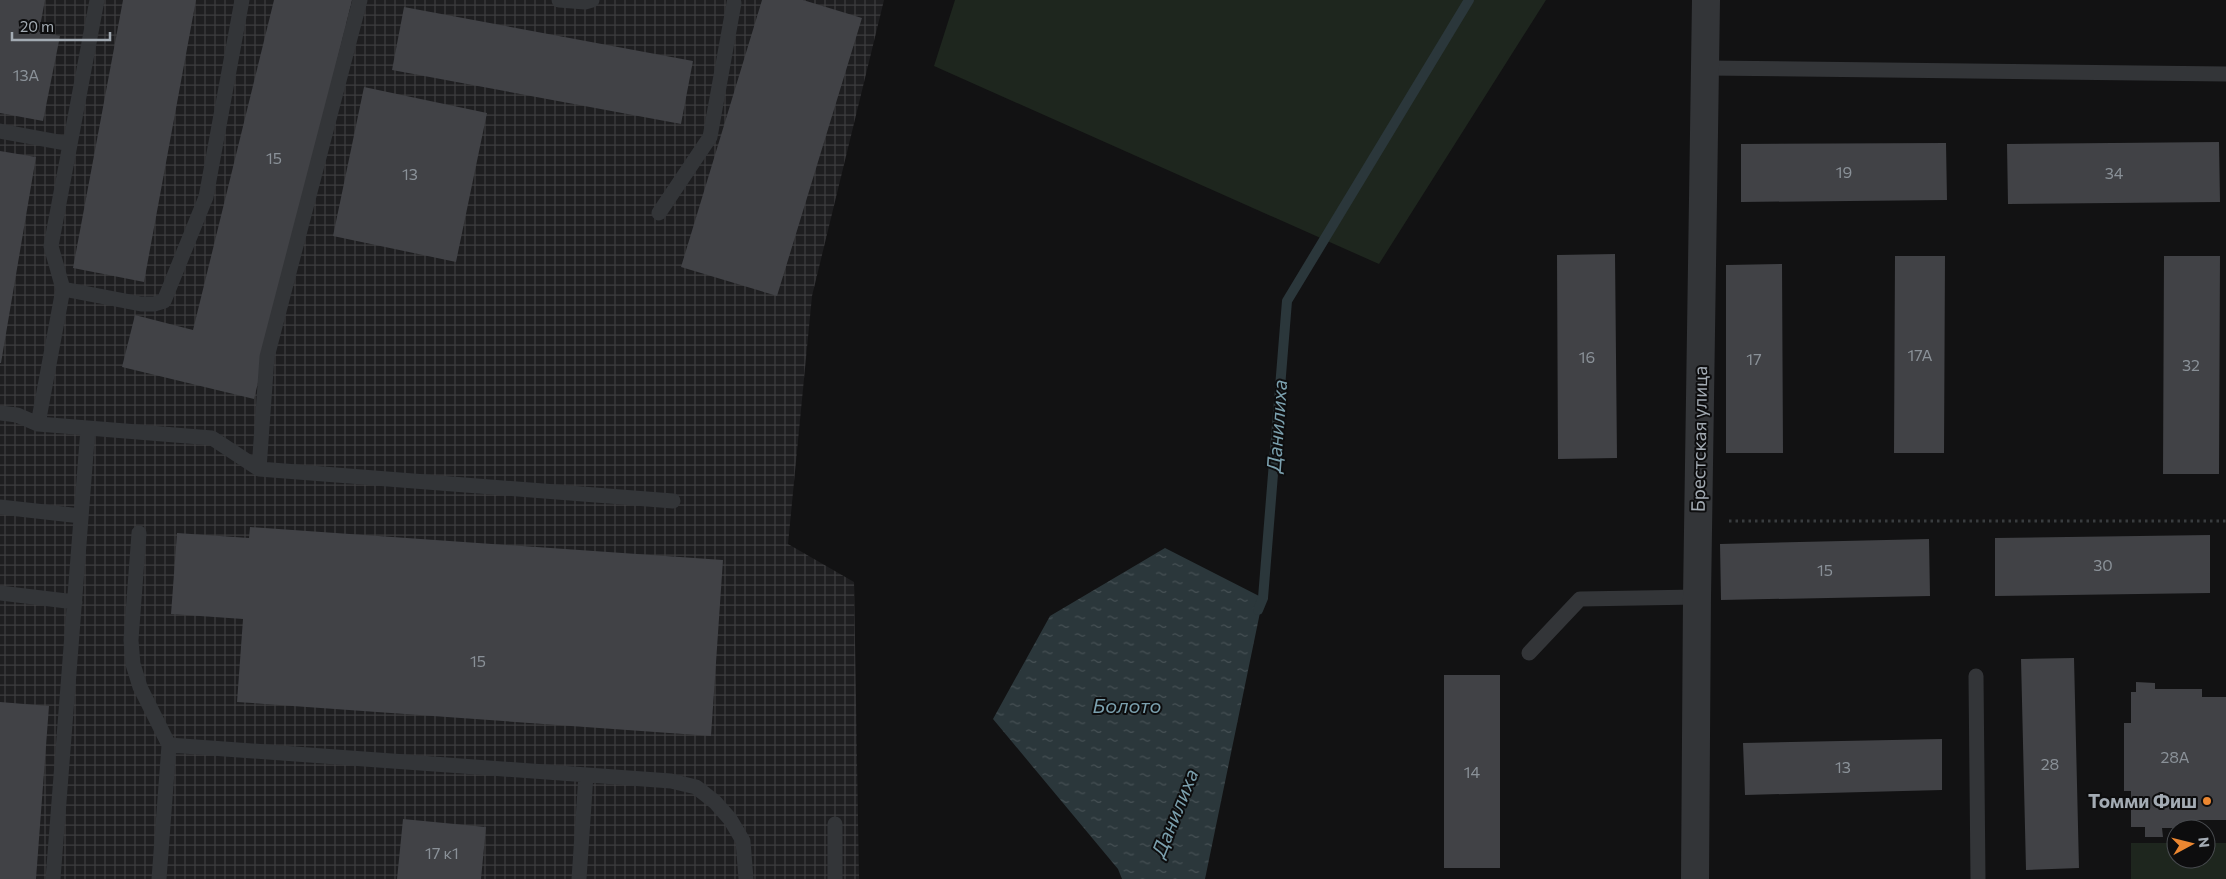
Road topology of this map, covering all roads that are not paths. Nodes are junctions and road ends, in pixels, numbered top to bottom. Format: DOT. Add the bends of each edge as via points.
graph roads {
  1 [pos="97,0"];
  2 [pos="242,0"];
  3 [pos="360,0"];
  4 [pos="559,0"];
  5 [pos="592,0"];
  6 [pos="1706,0"];
  7 [pos="731,1"];
  8 [pos="1706,68"];
  9 [pos="2226,74"];
  10 [pos="0,131"];
  11 [pos="70,144"];
  12 [pos="659,213"];
  13 [pos="63,289"];
  14 [pos="0,413"];
  15 [pos="38,424"];
  16 [pos="88,428"];
  17 [pos="259,469"];
  18 [pos="673,501"];
  19 [pos="0,507"];
  20 [pos="82,516"];
  21 [pos="139,533"];
  22 [pos="0,593"];
  23 [pos="1697,596"];
  24 [pos="75,602"];
  25 [pos="1529,653"];
  26 [pos="1976,676"];
  27 [pos="169,745"];
  28 [pos="586,775"];
  29 [pos="835,824"];
  30 [pos="53,879"];
  31 [pos="159,879"];
  32 [pos="579,879"];
  33 [pos="746,879"];
  34 [pos="835,879"];
  35 [pos="1695,879"];
  36 [pos="1978,879"];
  1 -- 11 [label="lane"];
  2 -- 13 [label="lane" via="206,197 164,301 141,304"];
  3 -- 17 [label="lane" via="268,357"];
  4 -- 5 [label="lane"];
  6 -- 8 [label="street, Брестская улица"];
  7 -- 12 [label="lane" via="710,137"];
  8 -- 9 [label="lane"];
  8 -- 23 [label="street, Брестская улица"];
  10 -- 11 [label="lane"];
  11 -- 13 [label="lane" via="50,246"];
  13 -- 15 [label="lane"];
  14 -- 15 [label="lane" via="17,415"];
  15 -- 16 [label="lane"];
  16 -- 17 [label="lane" via="212,438"];
  16 -- 20 [label="lane"];
  17 -- 18 [label="lane"];
  19 -- 20 [label="lane"];
  20 -- 24 [label="lane"];
  21 -- 27 [label="lane" via="131,640 133,664 140,687"];
  22 -- 24 [label="lane"];
  23 -- 25 [label="lane" via="1580,599"];
  23 -- 35 [label="street, Брестская улица"];
  24 -- 30 [label="lane"];
  26 -- 36 [label="lane"];
  27 -- 28 [label="lane"];
  27 -- 31 [label="lane"];
  28 -- 32 [label="lane"];
  28 -- 33 [label="lane" via="671,781 696,787 730,819 743,841"];
  29 -- 34 [label="lane"];
}
